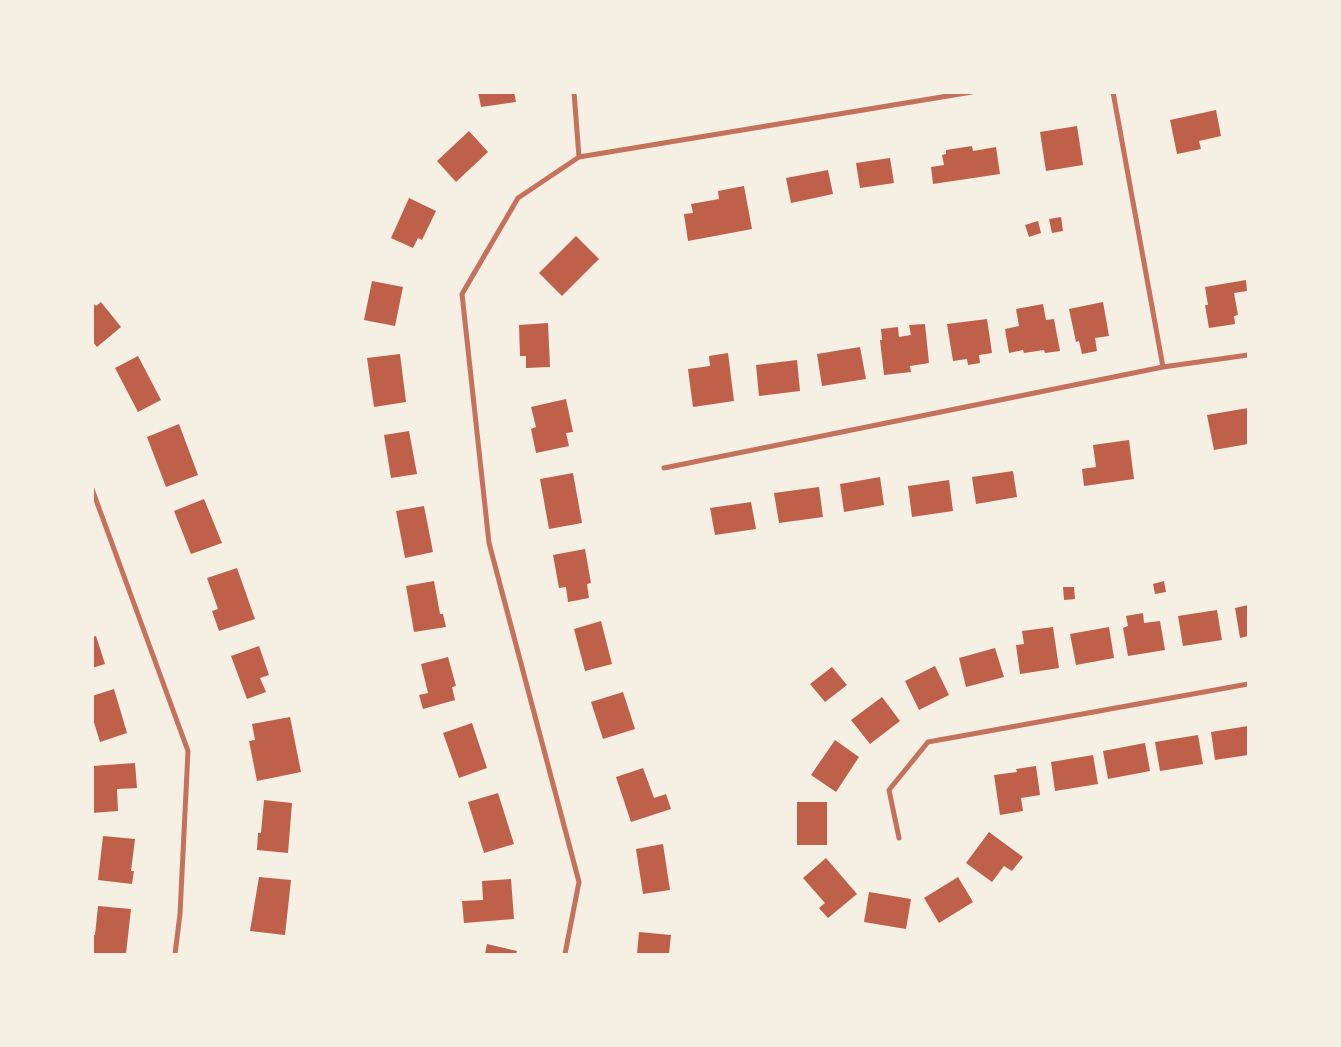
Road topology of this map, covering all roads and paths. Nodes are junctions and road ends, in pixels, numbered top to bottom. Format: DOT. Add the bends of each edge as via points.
graph roads {
  1 [pos="574,92"];
  2 [pos="972,92"];
  3 [pos="1113,92"];
  4 [pos="579,157"];
  5 [pos="1248,355"];
  6 [pos="1163,367"];
  7 [pos="664,468"];
  8 [pos="92,490"];
  9 [pos="1248,684"];
  10 [pos="899,838"];
  11 [pos="175,954"];
  12 [pos="566,954"];
  1 -- 4 [label="street"];
  2 -- 4 [label="street"];
  3 -- 6 [label="street"];
  4 -- 12 [label="street" via="518,198 462,294 489,543 579,882"];
  5 -- 6 [label="street"];
  6 -- 7 [label="street"];
  8 -- 11 [label="street" via="188,751"];
  9 -- 10 [label="street" via="928,742 889,790"];
}
